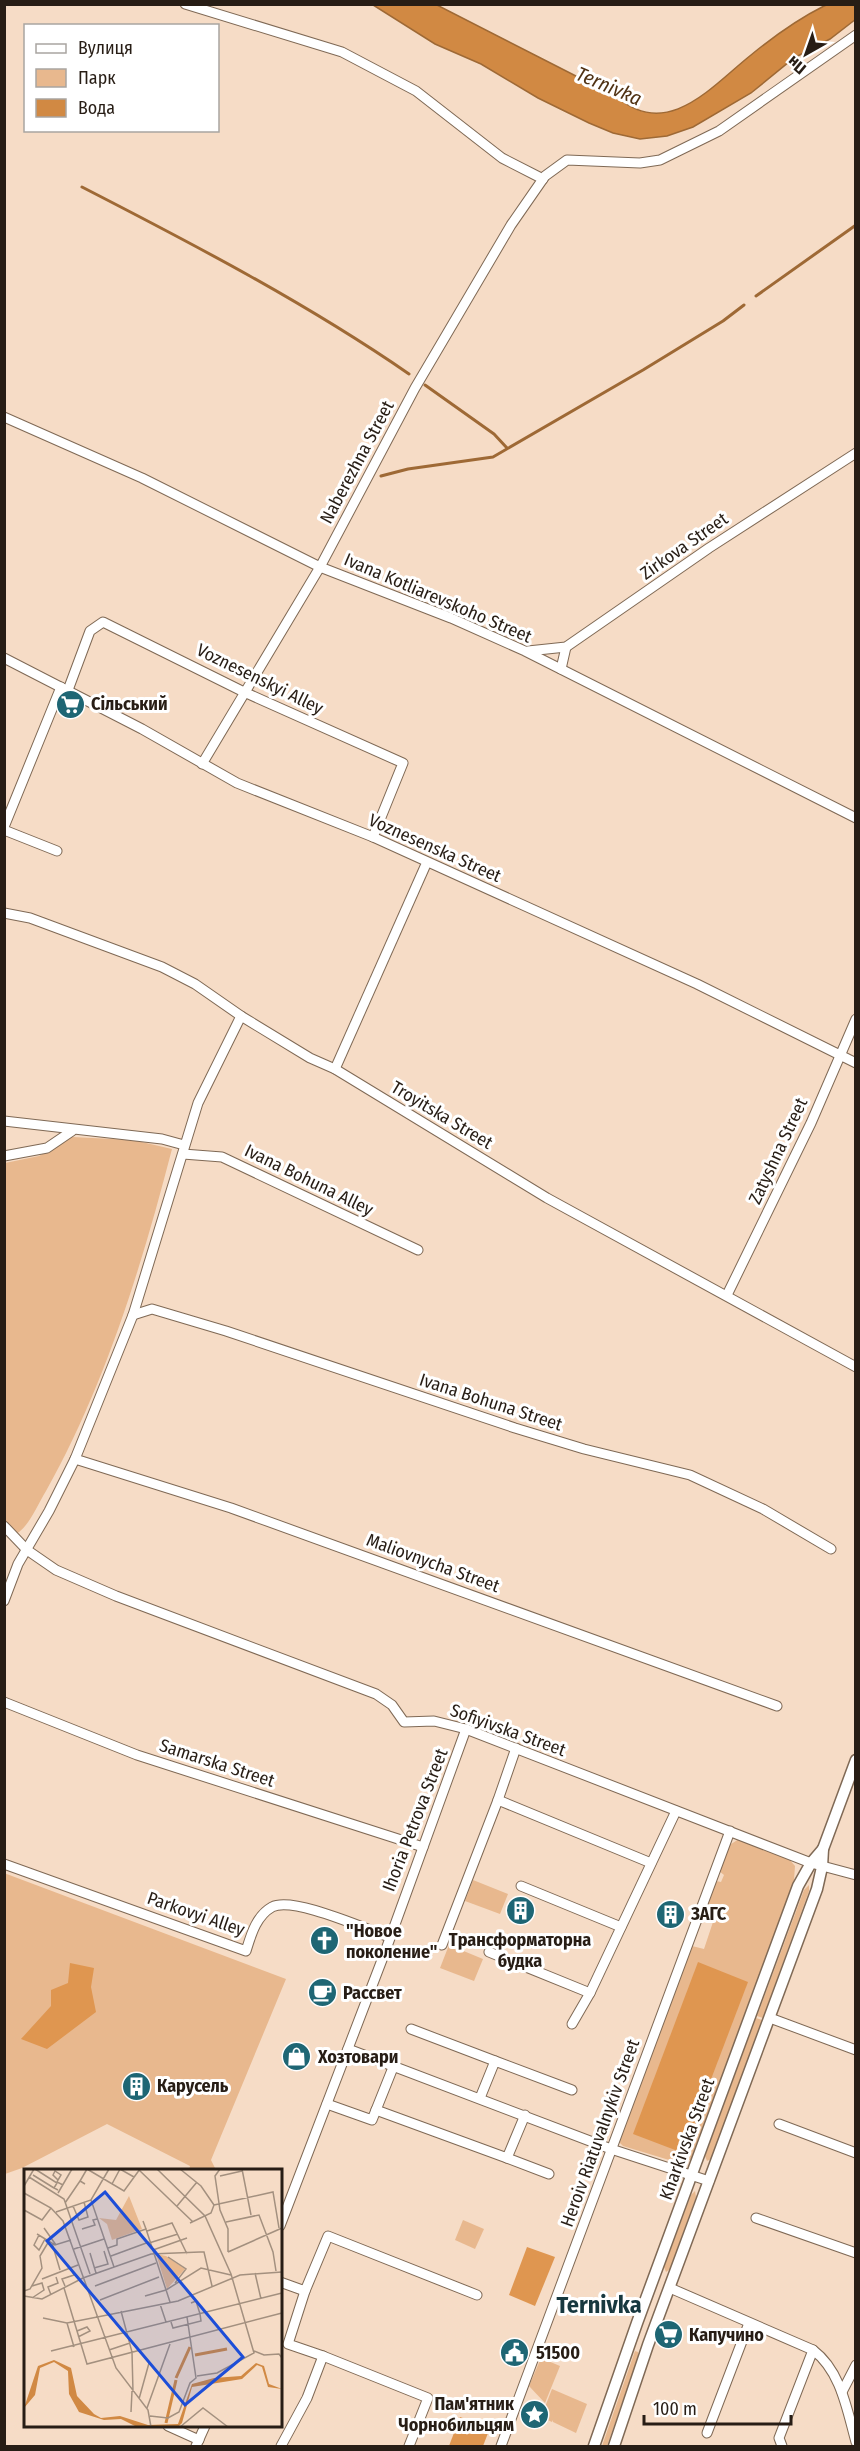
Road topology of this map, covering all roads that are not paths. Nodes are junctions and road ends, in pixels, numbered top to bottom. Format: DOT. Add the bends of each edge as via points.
graph roads {
  1 [pos="185,4"];
  2 [pos="855,35"];
  3 [pos="543,179"];
  4 [pos="4,417"];
  5 [pos="855,453"];
  6 [pos="320,567"];
  7 [pos="566,646"];
  8 [pos="525,651"];
  9 [pos="4,658"];
  10 [pos="561,669"];
  11 [pos="64,688"];
  12 [pos="244,692"];
  13 [pos="202,764"];
  14 [pos="855,818"];
  15 [pos="4,829"];
  16 [pos="373,837"];
  17 [pos="57,851"];
  18 [pos="428,862"];
  19 [pos="4,913"];
  20 [pos="241,1016"];
  21 [pos="855,1019"];
  22 [pos="840,1055"];
  23 [pos="855,1063"];
  24 [pos="335,1069"];
  25 [pos="4,1121"];
  26 [pos="72,1131"];
  27 [pos="183,1150"];
  28 [pos="4,1156"];
  29 [pos="418,1250"];
  30 [pos="727,1295"];
  31 [pos="133,1315"];
  32 [pos="855,1366"];
  33 [pos="75,1459"];
  34 [pos="4,1526"];
  35 [pos="831,1549"];
  36 [pos="27,1550"];
  37 [pos="6,1590"];
  38 [pos="4,1601"];
  39 [pos="4,1702"];
  40 [pos="777,1706"];
  41 [pos="466,1729"];
  42 [pos="516,1749"];
  43 [pos="855,1760"];
  44 [pos="498,1800"];
  45 [pos="676,1811"];
  46 [pos="730,1831"];
  47 [pos="423,1847"];
  48 [pos="823,1850"];
  49 [pos="651,1863"];
  50 [pos="811,1863"];
  51 [pos="4,1864"];
  52 [pos="822,1867"];
  53 [pos="855,1875"];
  54 [pos="521,1886"];
  55 [pos="621,1927"];
  56 [pos="389,1937"];
  57 [pos="442,1945"];
  58 [pos="489,1952"];
  59 [pos="590,1993"];
  60 [pos="770,2018"];
  61 [pos="572,2024"];
  62 [pos="411,2029"];
  63 [pos="348,2049"];
  64 [pos="855,2049"];
  65 [pos="495,2061"];
  66 [pos="394,2066"];
  67 [pos="572,2090"];
  68 [pos="480,2098"];
  69 [pos="327,2104"];
  70 [pos="376,2110"];
  71 [pos="525,2115"];
  72 [pos="779,2124"];
  73 [pos="611,2149"];
  74 [pos="855,2153"];
  75 [pos="507,2158"];
  76 [pos="549,2174"];
  77 [pos="691,2175"];
  78 [pos="709,2181"];
  79 [pos="756,2218"];
  80 [pos="282,2221"];
  81 [pos="855,2253"];
  82 [pos="652,2282"];
  83 [pos="282,2283"];
  84 [pos="670,2288"];
  85 [pos="305,2291"];
  86 [pos="477,2295"];
  87 [pos="749,2323"];
  88 [pos="629,2346"];
  89 [pos="813,2350"];
  90 [pos="646,2352"];
  91 [pos="323,2356"];
  92 [pos="855,2366"];
  93 [pos="842,2392"];
  94 [pos="170,2427"];
  95 [pos="205,2427"];
  96 [pos="854,2430"];
  97 [pos="707,2433"];
  98 [pos="855,2442"];
  99 [pos="198,2443"];
  100 [pos="281,2446"];
  101 [pos="409,2446"];
  102 [pos="501,2446"];
  103 [pos="594,2446"];
  104 [pos="614,2446"];
  105 [pos="782,2446"];
  1 -- 3 [label="street" via="342,52 416,91 502,158"];
  2 -- 3 [label="street, Naberezhna Street" via="719,131 660,160 640,164 567,160"];
  3 -- 6 [label="street, Naberezhna Street" via="511,225 415,388"];
  4 -- 6 [label="street, Ivana Kotliarevskoho Street" via="142,478"];
  5 -- 7 [label="street, Zirkova Street"];
  6 -- 8 [label="street, Ivana Kotliarevskoho Street"];
  6 -- 12 [label="street, Naberezhna Street"];
  7 -- 8 [label="street, Zirkova Street"];
  7 -- 10 [label="street"];
  8 -- 10 [label="street, Ivana Kotliarevskoho Street"];
  9 -- 11 [label="street, Voznesenska Street"];
  10 -- 14 [label="street, Ivana Kotliarevskoho Street"];
  11 -- 12 [label="street, Voznesenskyi Alley" via="90,631 103,622"];
  11 -- 13 [label="street, Voznesenska Street"];
  11 -- 15 [label="street"];
  12 -- 13 [label="street, Naberezhna Street"];
  12 -- 16 [label="street, Voznesenskyi Alley" via="403,763"];
  13 -- 16 [label="street, Voznesenska Street" via="237,783"];
  15 -- 17 [label="street"];
  16 -- 18 [label="street, Voznesenska Street"];
  18 -- 22 [label="street, Voznesenska Street" via="697,984"];
  18 -- 24 [label="street"];
  19 -- 20 [label="street, Troyitska Street" via="30,918 162,967"];
  20 -- 24 [label="street, Troyitska Street"];
  20 -- 27 [label="street" via="198,1102"];
  21 -- 22 [label="street, Zatyshna Street"];
  22 -- 23 [label="street, Voznesenska Street"];
  22 -- 30 [label="street, Zatyshna Street"];
  24 -- 30 [label="street, Troyitska Street" via="547,1198"];
  25 -- 26 [label="street, Ivana Bohuna Alley"];
  26 -- 27 [label="street, Ivana Bohuna Alley" via="162,1139"];
  26 -- 28 [label="street" via="47,1148"];
  27 -- 29 [label="street, Ivana Bohuna Alley" via="222,1157"];
  27 -- 31 [label="street"];
  30 -- 32 [label="street, Troyitska Street"];
  31 -- 33 [label="street"];
  31 -- 35 [label="street, Ivana Bohuna Street" via="152,1309 515,1428 690,1475 763,1509"];
  33 -- 36 [label="street"];
  33 -- 40 [label="street, Maliovnycha Street" via="231,1508"];
  34 -- 36 [label="street, Sofiyivska Street"];
  36 -- 37 [label="street"];
  36 -- 41 [label="street, Sofiyivska Street" via="56,1569 116,1596 376,1694 392,1705 404,1722 434,1722"];
  37 -- 38 [label="street"];
  39 -- 47 [label="street, Samarska Street" via="137,1755"];
  41 -- 42 [label="street, Sofiyivska Street"];
  41 -- 47 [label="street, Ihoria Petrova Street"];
  42 -- 44 [label="street"];
  42 -- 45 [label="street, Sofiyivska Street"];
  43 -- 48 [label="street, Kharkivska Street"];
  44 -- 49 [label="street"];
  44 -- 57 [label="street"];
  45 -- 46 [label="street, Sofiyivska Street"];
  45 -- 49 [label="street"];
  46 -- 50 [label="street, Sofiyivska Street"];
  46 -- 73 [label="street, Heroiv Riatuvalnykiv Street"];
  47 -- 56 [label="street, Ihoria Petrova Street"];
  48 -- 50 [label="street, Kharkivska Street"];
  48 -- 52 [label="street, Kharkivska Street"];
  49 -- 55 [label="street"];
  50 -- 52 [label="street, Sofiyivska Street"];
  50 -- 77 [label="street, Kharkivska Street" via="798,1886"];
  51 -- 56 [label="street, Parkovyi Alley" via="246,1951 260,1917 272,1907 285,1904 308,1908"];
  52 -- 53 [label="street, Sofiyivska Street"];
  52 -- 60 [label="street, Kharkivska Street"];
  54 -- 55 [label="street"];
  55 -- 59 [label="street"];
  56 -- 63 [label="street, Ihoria Petrova Street"];
  58 -- 59 [label="street"];
  59 -- 61 [label="street"];
  60 -- 64 [label="street"];
  60 -- 78 [label="street, Kharkivska Street"];
  62 -- 65 [label="street"];
  63 -- 66 [label="street"];
  63 -- 69 [label="street, Ihoria Petrova Street"];
  65 -- 67 [label="street"];
  65 -- 68 [label="street"];
  66 -- 68 [label="street"];
  66 -- 70 [label="street"];
  68 -- 71 [label="street"];
  69 -- 70 [label="street" via="372,2120"];
  69 -- 80 [label="street, Ihoria Petrova Street"];
  70 -- 75 [label="street"];
  71 -- 73 [label="street"];
  71 -- 75 [label="street"];
  72 -- 74 [label="street"];
  73 -- 77 [label="street"];
  73 -- 102 [label="street, Heroiv Riatuvalnykiv Street"];
  75 -- 76 [label="street"];
  77 -- 78 [label="street"];
  77 -- 82 [label="street, Kharkivska Street"];
  78 -- 84 [label="street, Kharkivska Street"];
  79 -- 81 [label="street"];
  82 -- 84 [label="street"];
  82 -- 88 [label="street, Kharkivska Street"];
  83 -- 85 [label="street"];
  84 -- 87 [label="street"];
  84 -- 90 [label="street, Kharkivska Street"];
  85 -- 86 [label="street" via="328,2236"];
  85 -- 91 [label="street" via="288,2344"];
  87 -- 89 [label="street"];
  87 -- 97 [label="street"];
  88 -- 90 [label="street"];
  88 -- 103 [label="street, Kharkivska Street"];
  89 -- 93 [label="street" via="827,2363"];
  89 -- 105 [label="street" via="779,2438"];
  90 -- 104 [label="street, Kharkivska Street"];
  91 -- 100 [label="street" via="307,2398"];
  91 -- 101 [label="street" via="428,2398"];
  92 -- 93 [label="street"];
  93 -- 96 [label="street"];
  94 -- 99 [label="street"];
  95 -- 99 [label="street"];
  96 -- 98 [label="street"];
}
